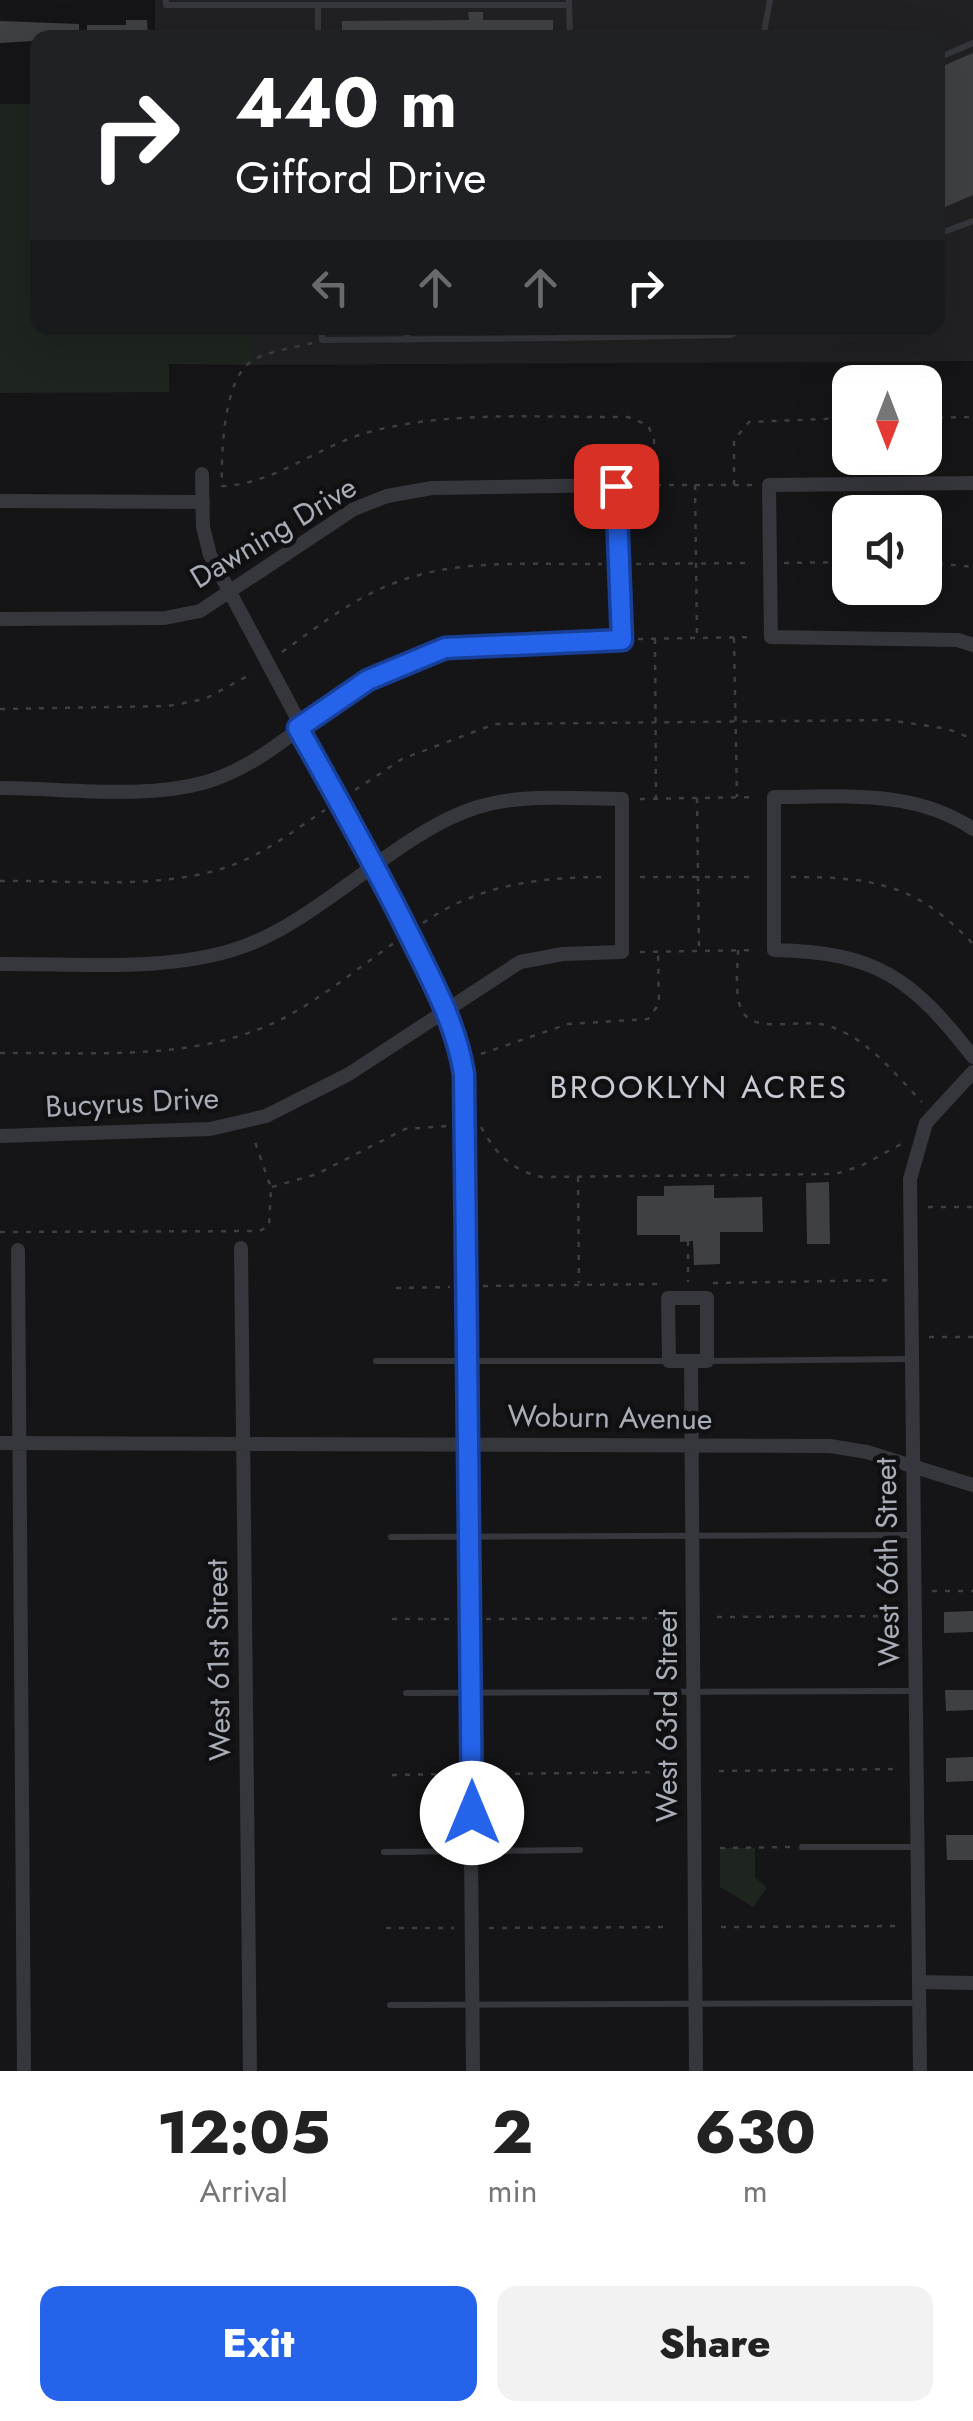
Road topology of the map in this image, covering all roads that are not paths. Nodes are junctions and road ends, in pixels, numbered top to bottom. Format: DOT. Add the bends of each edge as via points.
graph roads {
  1 [pos="166,0"];
  2 [pos="770,0"];
  3 [pos="569,2"];
  4 [pos="318,6"];
  5 [pos="318,30"];
  6 [pos="570,30"];
  7 [pos="764,30"];
  8 [pos="973,43"];
  9 [pos="945,55"];
  10 [pos="973,221"];
  11 [pos="945,231"];
  12 [pos="322,335"];
  13 [pos="407,335"];
  14 [pos="730,335"];
  15 [pos="560,338"];
  16 [pos="407,340"];
  17 [pos="202,474"];
  18 [pos="973,483"];
  19 [pos="0,501"];
  20 [pos="203,502"];
  21 [pos="229,589"];
  22 [pos="0,619"];
  23 [pos="973,645"];
  24 [pos="298,728"];
  25 [pos="1,788"];
  26 [pos="973,829"];
  27 [pos="376,866"];
  28 [pos="0,964"];
  29 [pos="445,1007"];
  30 [pos="973,1057"];
  31 [pos="973,1072"];
  32 [pos="0,1136"];
  33 [pos="242,1248"];
  34 [pos="18,1250"];
  35 [pos="912,1359"];
  36 [pos="376,1361"];
  37 [pos="469,1361"];
  38 [pos="669,1361"];
  39 [pos="691,1361"];
  40 [pos="707,1361"];
  41 [pos="18,1442"];
  42 [pos="243,1442"];
  43 [pos="470,1442"];
  44 [pos="0,1443"];
  45 [pos="692,1446"];
  46 [pos="913,1468"];
  47 [pos="973,1485"];
  48 [pos="914,1535"];
  49 [pos="692,1536"];
  50 [pos="391,1537"];
  51 [pos="471,1537"];
  52 [pos="916,1690"];
  53 [pos="693,1692"];
  54 [pos="406,1693"];
  55 [pos="472,1694"];
  56 [pos="802,1847"];
  57 [pos="918,1847"];
  58 [pos="580,1850"];
  59 [pos="472,1851"];
  60 [pos="384,1852"];
  61 [pos="920,1982"];
  62 [pos="973,1983"];
  63 [pos="696,2004"];
  64 [pos="920,2004"];
  65 [pos="473,2005"];
  66 [pos="390,2006"];
  67 [pos="24,2071"];
  68 [pos="250,2071"];
  69 [pos="473,2071"];
  70 [pos="696,2071"];
  71 [pos="920,2071"];
  1 -- 4 [label="lane" via="166,6"];
  2 -- 7 [label="lane"];
  3 -- 4 [label="lane"];
  3 -- 6 [label="lane"];
  4 -- 5 [label="lane"];
  8 -- 9 [label="lane"];
  10 -- 11 [label="lane"];
  12 -- 16 [label="lane"];
  13 -- 16 [label="lane"];
  14 -- 15 [label="lane"];
  15 -- 16 [label="lane"];
  17 -- 20 [label="street"];
  18 -- 23 [label="street" via="768,486 771,637"];
  19 -- 20 [label="street"];
  20 -- 21 [label="street" via="210,554"];
  21 -- 22 [label="street, Dawning Drive" via="200,611 165,618"];
  21 -- 24 [label="street"];
  21 -- 24 [label="street, Dawning Drive" via="354,509 386,496 432,488 616,486 622,640 445,648 368,680"];
  24 -- 25 [label="street" via="250,762 201,783"];
  24 -- 27 [label="street"];
  26 -- 30 [label="street" via="905,800 774,797 774,950 822,951 897,978 934,1007"];
  27 -- 28 [label="street" via="282,927 208,956"];
  27 -- 29 [label="street"];
  27 -- 29 [label="street, Bucyrus Drive" via="475,808 512,800 622,800 622,952 520,962"];
  29 -- 32 [label="street, Bucyrus Drive" via="309,1098 248,1120 210,1130"];
  29 -- 37 [label="street" via="464,1074"];
  31 -- 35 [label="street, West 66th Street" via="926,1124 916,1149 910,1179"];
  33 -- 42 [label="street, West 61st Street"];
  34 -- 41 [label="street"];
  35 -- 40 [label="lane"];
  35 -- 46 [label="street, West 66th Street"];
  36 -- 37 [label="lane"];
  37 -- 38 [label="lane"];
  37 -- 43 [label="street"];
  38 -- 39 [label="street"];
  38 -- 40 [label="street" via="668,1298 707,1298"];
  39 -- 40 [label="street"];
  39 -- 45 [label="street, West 63rd Street"];
  41 -- 42 [label="street, Woburn Avenue"];
  41 -- 44 [label="street, Woburn Avenue"];
  41 -- 67 [label="street"];
  42 -- 43 [label="street, Woburn Avenue"];
  42 -- 68 [label="street, West 61st Street"];
  43 -- 45 [label="street, Woburn Avenue"];
  43 -- 51 [label="street"];
  45 -- 46 [label="street, Woburn Avenue" via="830,1446"];
  45 -- 49 [label="street, West 63rd Street"];
  46 -- 47 [label="street, Woburn Avenue"];
  46 -- 48 [label="street, West 66th Street"];
  48 -- 49 [label="lane"];
  48 -- 52 [label="street, West 66th Street"];
  49 -- 51 [label="lane"];
  49 -- 53 [label="street, West 63rd Street"];
  50 -- 51 [label="lane"];
  51 -- 55 [label="street"];
  52 -- 53 [label="lane"];
  52 -- 57 [label="street, West 66th Street"];
  53 -- 55 [label="lane"];
  53 -- 63 [label="street, West 63rd Street"];
  54 -- 55 [label="lane"];
  55 -- 59 [label="street"];
  56 -- 57 [label="lane"];
  57 -- 61 [label="street, West 66th Street"];
  58 -- 59 [label="lane"];
  59 -- 60 [label="lane"];
  59 -- 65 [label="street"];
  61 -- 62 [label="street"];
  61 -- 64 [label="street, West 66th Street"];
  63 -- 64 [label="lane"];
  63 -- 65 [label="lane"];
  63 -- 70 [label="street, West 63rd Street"];
  64 -- 71 [label="street, West 66th Street"];
  65 -- 66 [label="lane"];
  65 -- 69 [label="street"];
}
